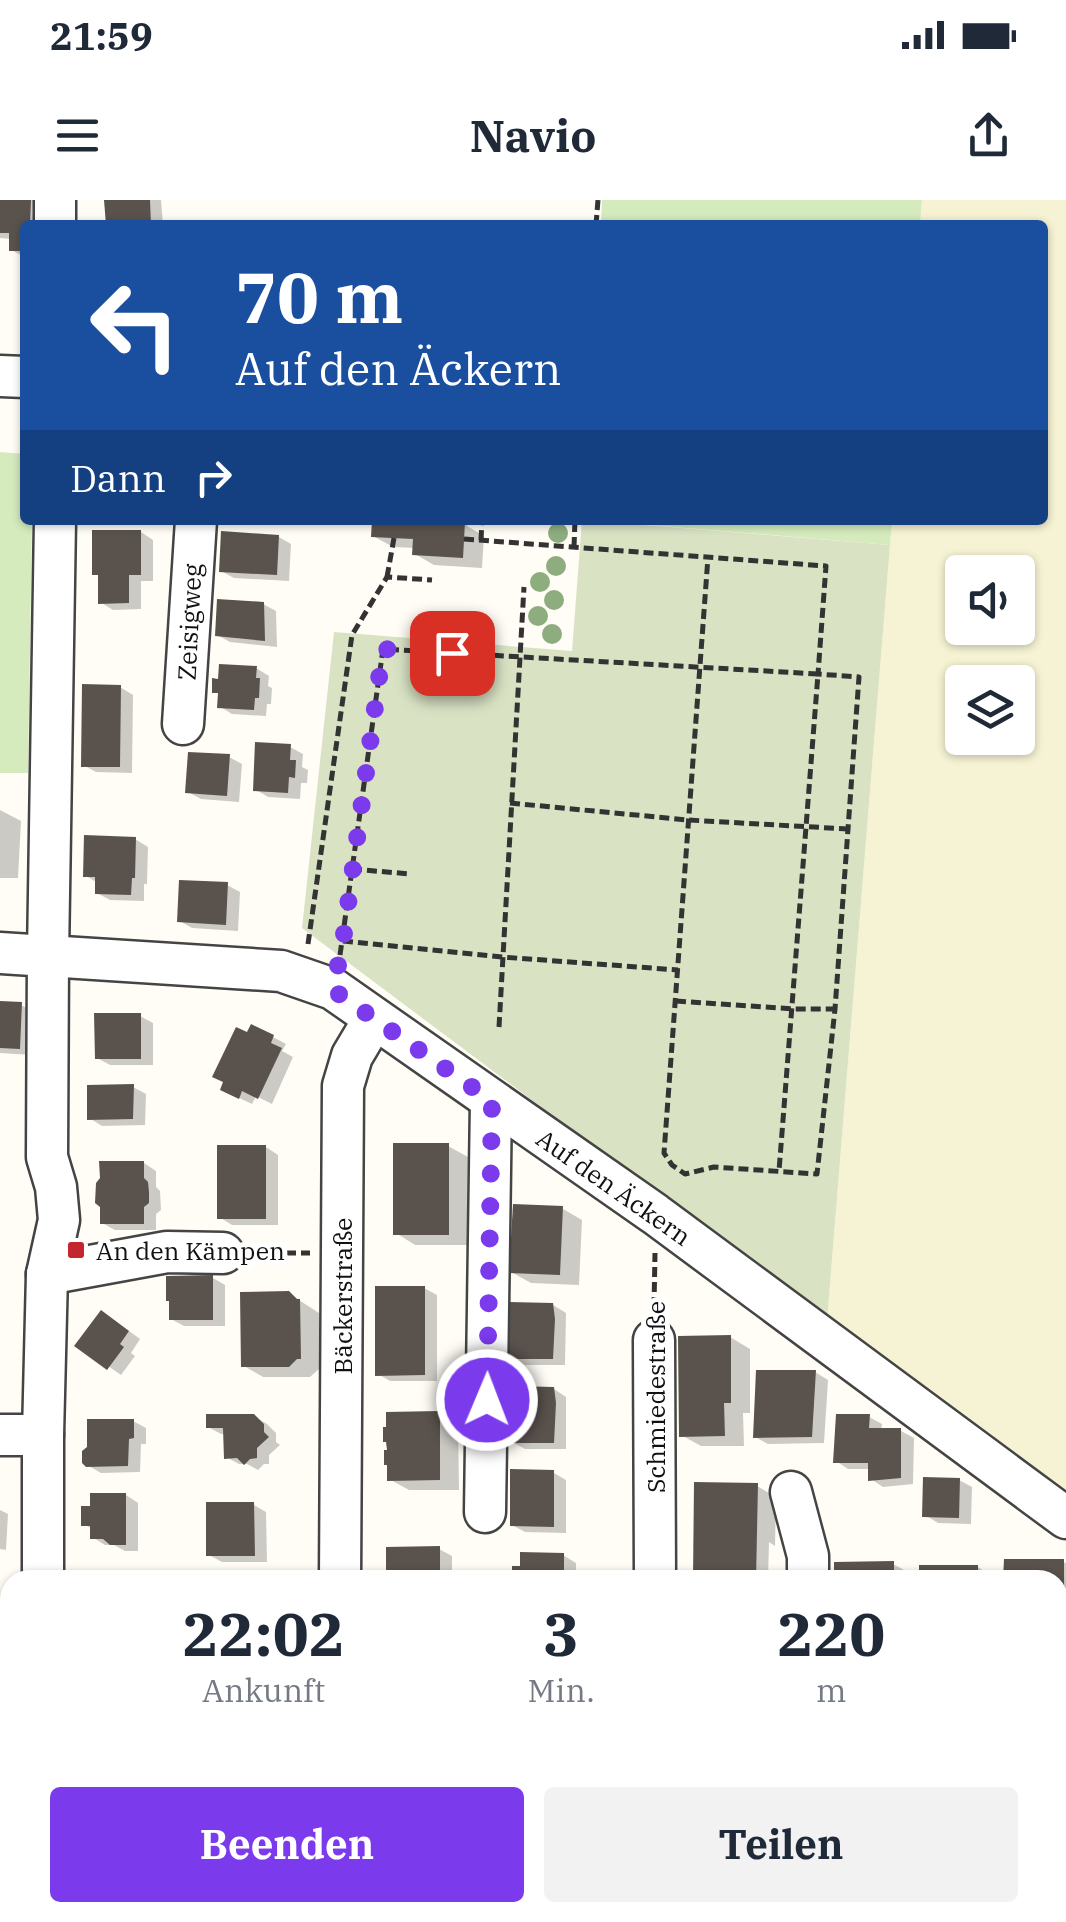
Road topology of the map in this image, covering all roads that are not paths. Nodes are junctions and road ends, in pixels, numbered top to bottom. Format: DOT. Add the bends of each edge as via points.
graph roads {
  1 [pos="55,525"];
  2 [pos="196,525"];
  3 [pos="184,724"];
  4 [pos="0,953"];
  5 [pos="48,954"];
  6 [pos="374,1019"];
  7 [pos="492,1101"];
  8 [pos="224,1252"];
  9 [pos="47,1274"];
  10 [pos="654,1340"];
  11 [pos="0,1435"];
  12 [pos="42,1435"];
  13 [pos="791,1492"];
  14 [pos="485,1512"];
  15 [pos="1066,1518"];
  16 [pos="42,1570"];
  17 [pos="340,1570"];
  18 [pos="655,1570"];
  19 [pos="808,1570"];
  1 -- 5 [label="street"];
  2 -- 3 [label="street, Zeisigweg"];
  4 -- 5 [label="street, Auf den Äckern"];
  5 -- 6 [label="street, Auf den Äckern" via="281,971 333,990"];
  5 -- 9 [label="street" via="47,1157 59,1220"];
  6 -- 7 [label="street, Auf den Äckern"];
  6 -- 17 [label="street, Bäckerstraße" via="343,1086"];
  7 -- 14 [label="street"];
  7 -- 15 [label="street, Auf den Äckern"];
  8 -- 9 [label="street" via="167,1252"];
  9 -- 12 [label="street"];
  10 -- 18 [label="street, Schmiedestraße"];
  11 -- 12 [label="street"];
  12 -- 16 [label="street"];
  13 -- 19 [label="street"];
}
